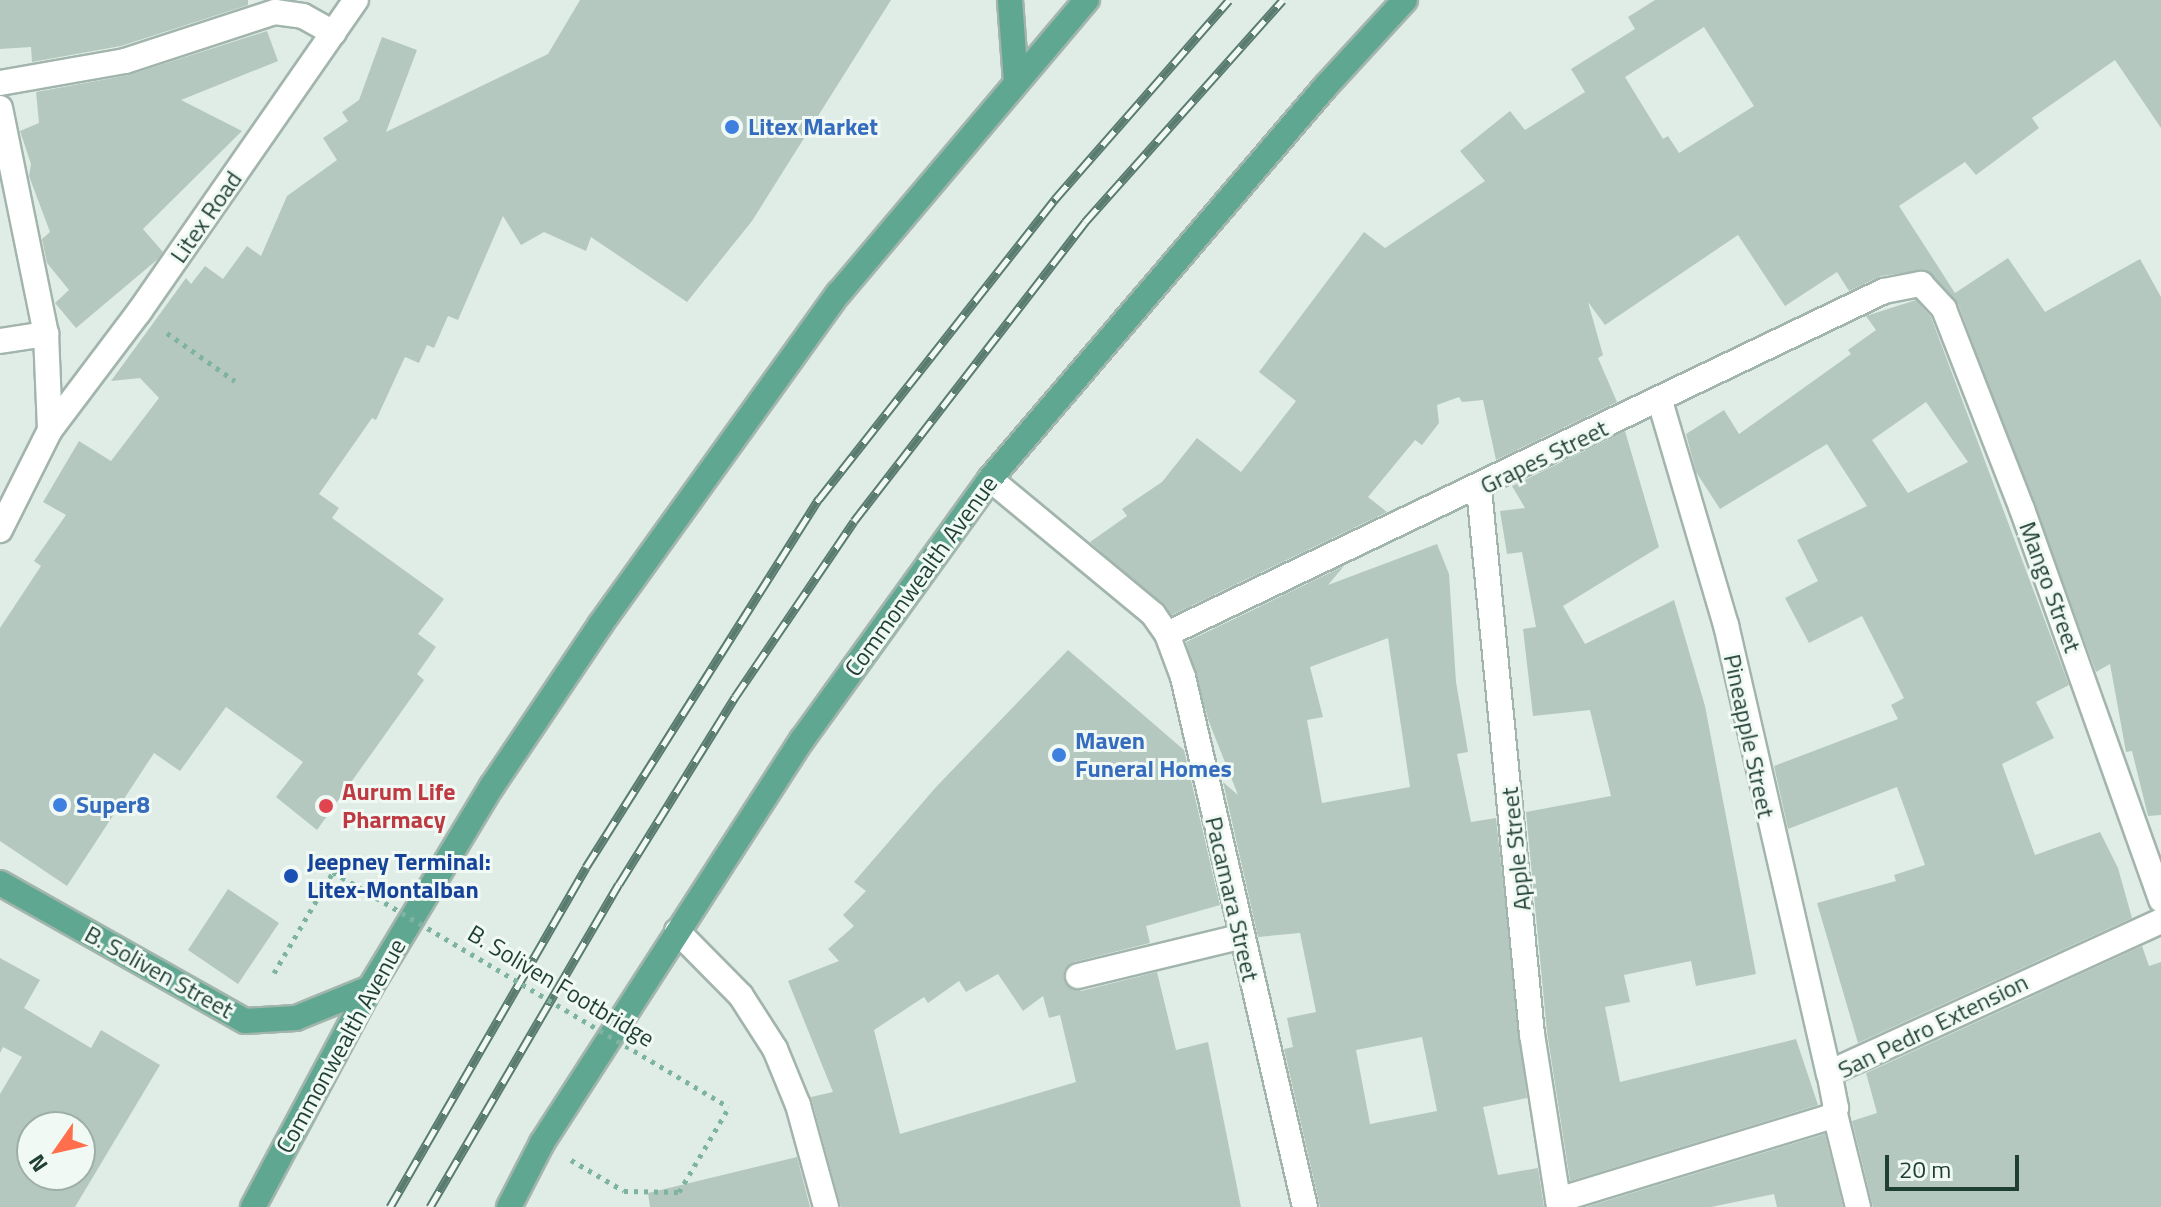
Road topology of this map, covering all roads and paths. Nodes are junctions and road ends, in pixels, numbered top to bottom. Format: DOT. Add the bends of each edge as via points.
graph roads {
  1 [pos="356,0"];
  2 [pos="1010,0"];
  3 [pos="1087,0"];
  4 [pos="1405,0"];
  5 [pos="334,33"];
  6 [pos="1016,82"];
  7 [pos="0,83"];
  8 [pos="3,124"];
  9 [pos="1921,284"];
  10 [pos="139,312"];
  11 [pos="46,334"];
  12 [pos="0,341"];
  13 [pos="235,381"];
  14 [pos="1660,401"];
  15 [pos="50,430"];
  16 [pos="990,479"];
  17 [pos="1479,489"];
  18 [pos="0,530"];
  19 [pos="1167,634"];
  20 [pos="0,883"];
  21 [pos="2161,900"];
  22 [pos="2161,921"];
  23 [pos="677,931"];
  24 [pos="1239,937"];
  25 [pos="274,973"];
  26 [pos="1078,976"];
  27 [pos="370,988"];
  28 [pos="1829,1073"];
  29 [pos="1835,1114"];
  30 [pos="542,1143"];
  31 [pos="1559,1204"];
  32 [pos="253,1207"];
  33 [pos="509,1207"];
  34 [pos="826,1207"];
  35 [pos="1305,1207"];
  36 [pos="1858,1207"];
  1 -- 5 [label="street, Litex Road"];
  2 -- 6 [label="main road"];
  3 -- 6 [label="main road, Commonwealth Avenue"];
  4 -- 16 [label="main road, Commonwealth Avenue"];
  5 -- 7 [label="street" via="303,16 275,12 125,61"];
  5 -- 10 [label="street, Litex Road"];
  6 -- 27 [label="main road, Commonwealth Avenue" via="839,293 725,446 492,786"];
  8 -- 11 [label="street"];
  9 -- 14 [label="street, Grapes Street" via="1884,291"];
  9 -- 21 [label="street, Mango Street" via="1944,309 2000,452"];
  10 -- 13 [label="path"];
  10 -- 15 [label="street, Litex Road"];
  11 -- 12 [label="street"];
  11 -- 15 [label="street"];
  14 -- 17 [label="street, Grapes Street"];
  14 -- 28 [label="street, Pineapple Street" via="1726,625"];
  15 -- 18 [label="street, Litex Road"];
  16 -- 19 [label="street, Pacamara Street" via="1153,614"];
  16 -- 23 [label="main road, Commonwealth Avenue" via="802,740"];
  17 -- 19 [label="street, Grapes Street"];
  17 -- 31 [label="street, Apple Street" via="1532,1034"];
  19 -- 24 [label="street, Pacamara Street" via="1183,677"];
  20 -- 27 [label="main road, B. Soliven Street" via="245,1021 296,1018"];
  22 -- 28 [label="street, San Pedro Extension"];
  23 -- 30 [label="main road, Commonwealth Avenue"];
  23 -- 34 [label="street" via="741,996 775,1049 798,1105"];
  24 -- 26 [label="street"];
  24 -- 35 [label="street, Pacamara Street"];
  25 -- 30 [label="path, B. Soliven Footbridge, bridge" via="333,872 729,1107 679,1192 624,1191"];
  27 -- 32 [label="main road, Commonwealth Avenue"];
  28 -- 29 [label="street, San Pedro Extension"];
  29 -- 31 [label="street, San Pedro Extension"];
  29 -- 36 [label="street"];
  30 -- 33 [label="main road, Commonwealth Avenue"];
}
